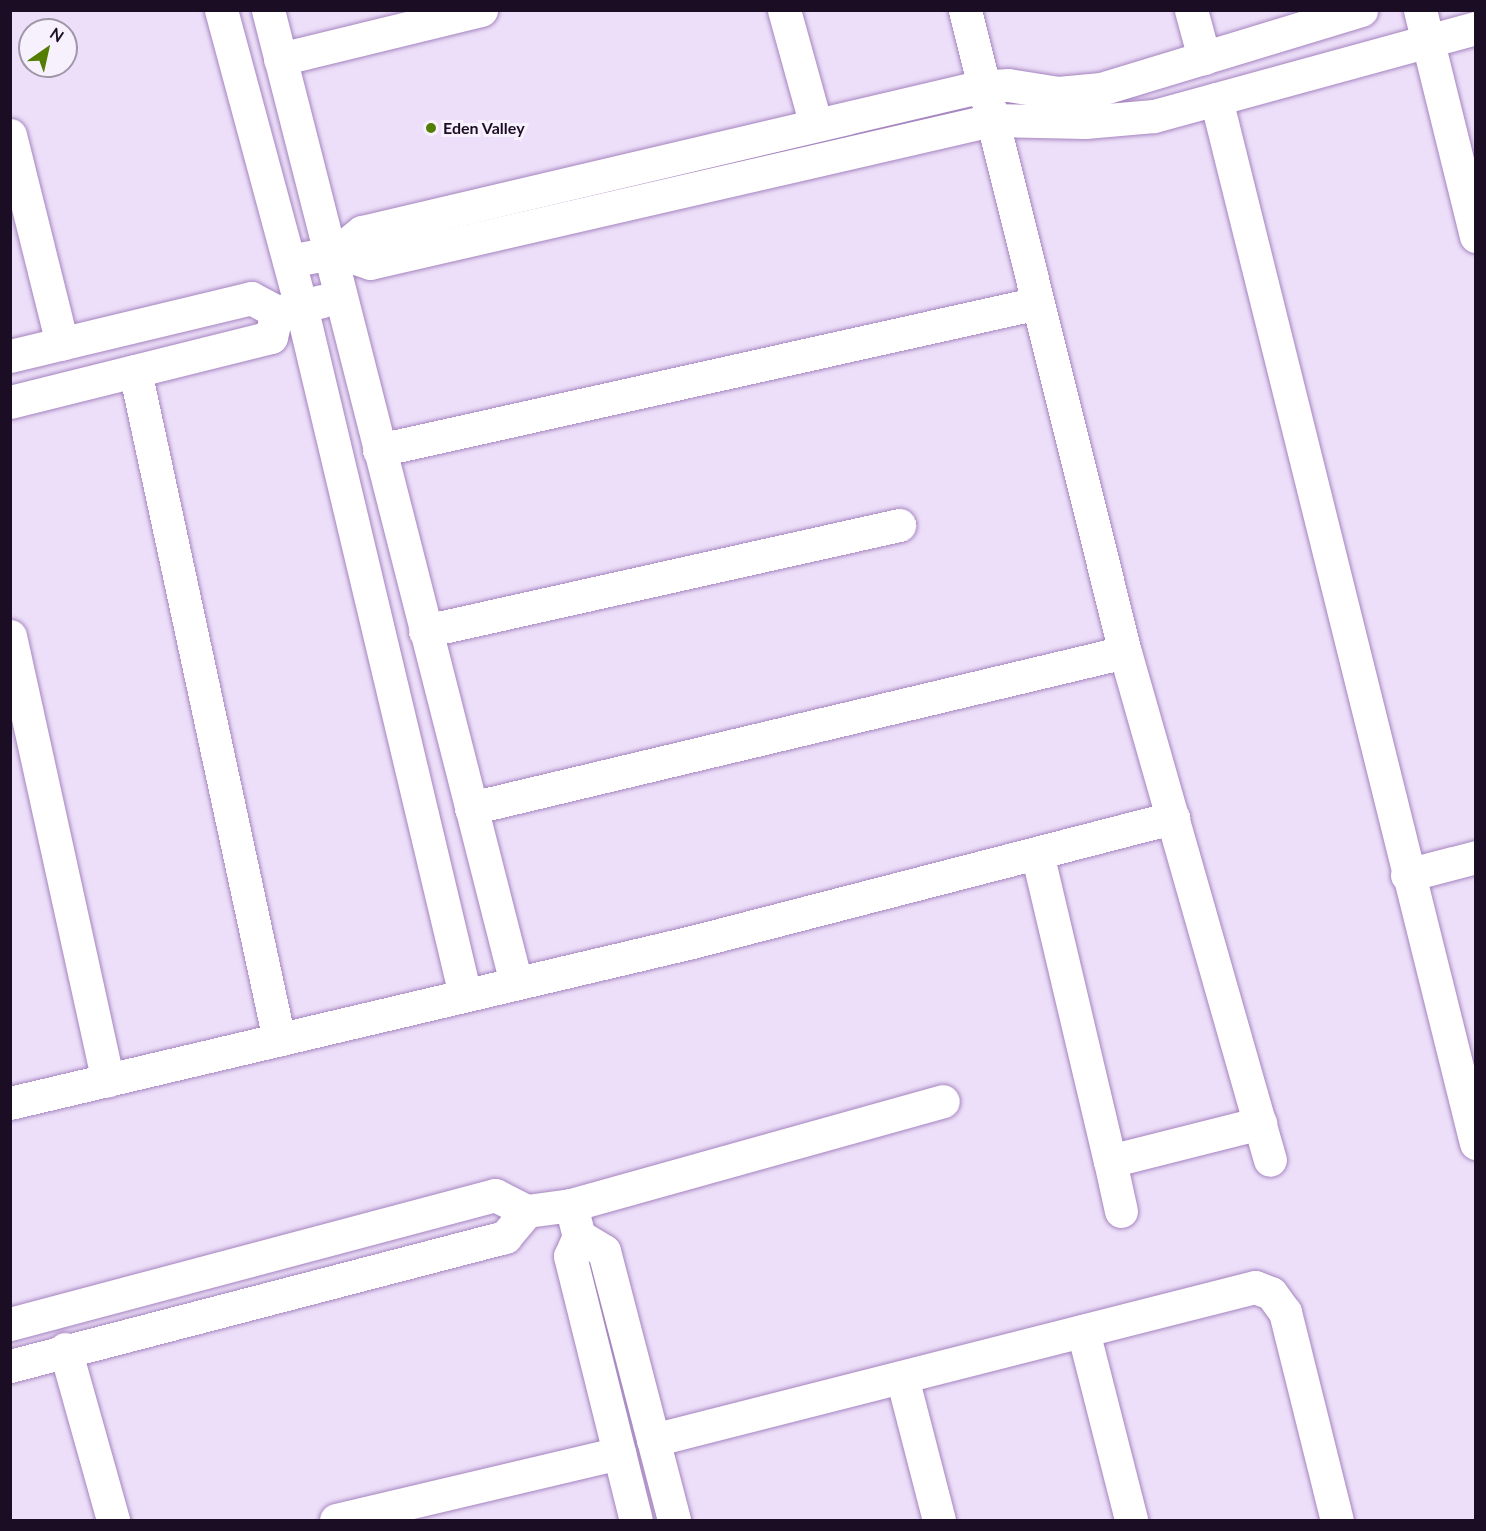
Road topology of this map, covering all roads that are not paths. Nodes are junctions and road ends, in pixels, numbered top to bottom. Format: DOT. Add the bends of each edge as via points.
graph roads {
  1 [pos="221,10"];
  2 [pos="268,10"];
  3 [pos="481,10"];
  4 [pos="784,10"];
  5 [pos="964,10"];
  6 [pos="1191,10"];
  7 [pos="1361,10"];
  8 [pos="1422,26"];
  9 [pos="1476,28"];
  10 [pos="280,58"];
  11 [pos="1204,58"];
  12 [pos="983,86"];
  13 [pos="1216,99"];
  14 [pos="992,120"];
  15 [pos="816,125"];
  16 [pos="10,135"];
  17 [pos="1476,236"];
  18 [pos="333,252"];
  19 [pos="289,261"];
  20 [pos="338,297"];
  21 [pos="1038,303"];
  22 [pos="289,309"];
  23 [pos="62,344"];
  24 [pos="10,356"];
  25 [pos="135,371"];
  26 [pos="10,402"];
  27 [pos="379,450"];
  28 [pos="899,525"];
  29 [pos="425,631"];
  30 [pos="10,636"];
  31 [pos="1125,652"];
  32 [pos="471,808"];
  33 [pos="1173,818"];
  34 [pos="1037,853"];
  35 [pos="1476,857"];
  36 [pos="1407,875"];
  37 [pos="516,983"];
  38 [pos="465,995"];
  39 [pos="279,1040"];
  40 [pos="108,1080"];
  41 [pos="943,1101"];
  42 [pos="10,1103"];
  43 [pos="1260,1123"];
  44 [pos="1476,1143"];
  45 [pos="1270,1160"];
  46 [pos="1110,1161"];
  47 [pos="570,1205"];
  48 [pos="527,1211"];
  49 [pos="1121,1211"];
  50 [pos="579,1236"];
  51 [pos="10,1324"];
  52 [pos="1083,1331"];
  53 [pos="65,1349"];
  54 [pos="10,1366"];
  55 [pos="902,1377"];
  56 [pos="653,1440"];
  57 [pos="619,1453"];
  58 [pos="356,1518"];
  59 [pos="113,1521"];
  60 [pos="636,1521"];
  61 [pos="674,1521"];
  62 [pos="939,1521"];
  63 [pos="1131,1521"];
  64 [pos="1337,1521"];
  1 -- 19 [label="street"];
  2 -- 10 [label="street"];
  3 -- 10 [label="street"];
  4 -- 15 [label="street"];
  5 -- 12 [label="street"];
  6 -- 11 [label="street"];
  7 -- 11 [label="street"];
  8 -- 9 [label="street"];
  8 -- 13 [label="street"];
  8 -- 17 [label="street"];
  10 -- 18 [label="street"];
  11 -- 12 [label="street" via="1101,89 1058,93 1008,85"];
  12 -- 14 [label="street"];
  12 -- 15 [label="street"];
  13 -- 14 [label="street" via="1155,116 1085,122"];
  13 -- 36 [label="street"];
  14 -- 18 [label="street" via="370,263"];
  14 -- 21 [label="street"];
  15 -- 18 [label="street" via="362,232"];
  16 -- 23 [label="street"];
  18 -- 19 [label="street"];
  18 -- 20 [label="street"];
  19 -- 22 [label="street"];
  20 -- 22 [label="street"];
  20 -- 27 [label="street"];
  21 -- 27 [label="street"];
  21 -- 31 [label="street"];
  22 -- 23 [label="street" via="251,298"];
  22 -- 25 [label="street" via="272,337"];
  22 -- 38 [label="street"];
  23 -- 24 [label="street"];
  25 -- 26 [label="street"];
  25 -- 39 [label="street"];
  27 -- 29 [label="street"];
  28 -- 29 [label="street"];
  29 -- 32 [label="street"];
  30 -- 40 [label="street"];
  31 -- 32 [label="street"];
  31 -- 33 [label="street"];
  32 -- 37 [label="street"];
  33 -- 34 [label="street"];
  33 -- 43 [label="street"];
  34 -- 37 [label="street"];
  34 -- 46 [label="street"];
  35 -- 36 [label="street"];
  36 -- 44 [label="street"];
  37 -- 38 [label="street"];
  38 -- 39 [label="street"];
  39 -- 40 [label="street"];
  40 -- 42 [label="street"];
  41 -- 47 [label="street"];
  43 -- 45 [label="street"];
  43 -- 46 [label="street"];
  46 -- 49 [label="street"];
  47 -- 48 [label="street"];
  47 -- 50 [label="street"];
  48 -- 51 [label="street" via="495,1195"];
  48 -- 53 [label="street" via="505,1237"];
  50 -- 56 [label="street" via="604,1251"];
  50 -- 57 [label="street" via="570,1256"];
  52 -- 55 [label="street"];
  52 -- 63 [label="street"];
  52 -- 64 [label="street" via="1255,1287 1272,1293 1286,1312"];
  53 -- 54 [label="street"];
  53 -- 59 [label="street"];
  55 -- 56 [label="street"];
  55 -- 62 [label="street"];
  56 -- 61 [label="street"];
  57 -- 58 [label="street"];
  57 -- 60 [label="street"];
}
